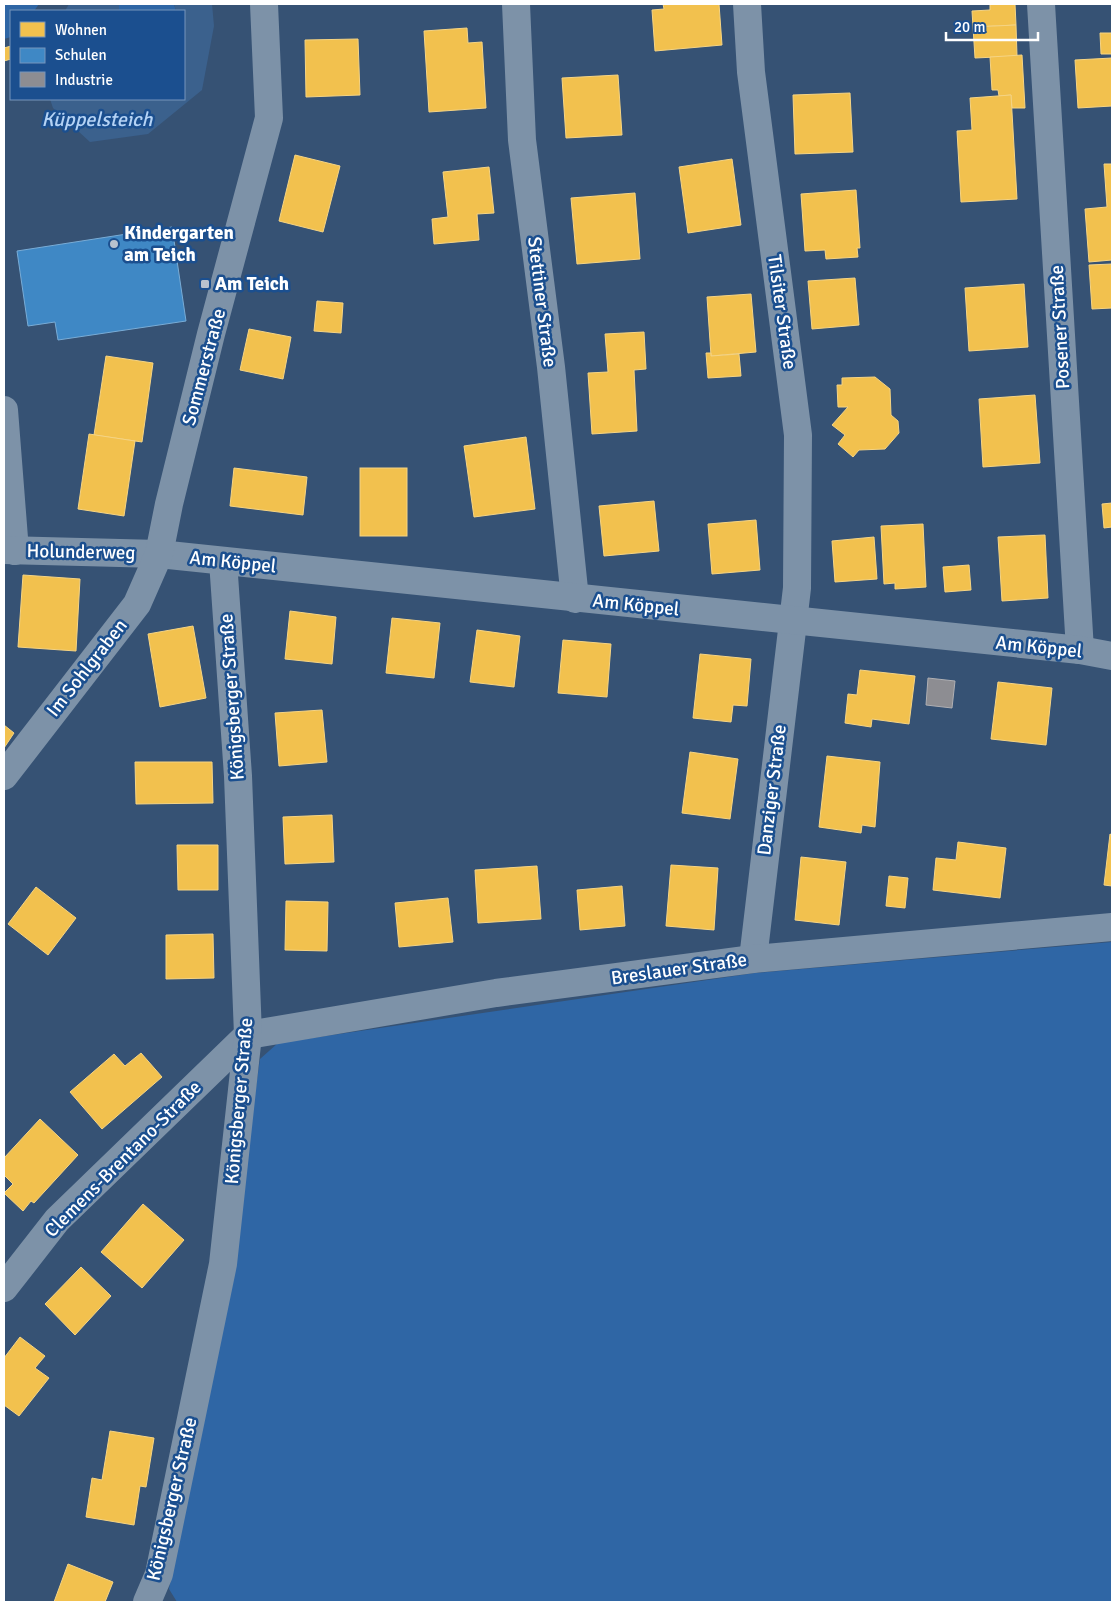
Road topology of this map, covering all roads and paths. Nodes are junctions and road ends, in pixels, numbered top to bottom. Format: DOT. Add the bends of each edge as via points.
graph roads {
  1 [pos="264,4"];
  2 [pos="516,4"];
  3 [pos="747,4"];
  4 [pos="1041,4"];
  5 [pos="4,410"];
  6 [pos="9,550"];
  7 [pos="159,554"];
  8 [pos="223,561"];
  9 [pos="575,599"];
  10 [pos="792,621"];
  11 [pos="1080,650"];
  12 [pos="1112,656"];
  13 [pos="4,776"];
  14 [pos="1112,927"];
  15 [pos="752,959"];
  16 [pos="248,1035"];
  17 [pos="4,1288"];
  18 [pos="147,1602"];
  1 -- 7 [label="street, Sommerstraße" via="269,118 211,334"];
  2 -- 9 [label="street, Stettiner Straße" via="522,140 551,367"];
  3 -- 10 [label="street, Tilsiter Straße" via="751,72 798,435 797,588"];
  4 -- 11 [label="street, Posener Straße"];
  5 -- 6 [label="street"];
  6 -- 7 [label="street, Holunderweg"];
  7 -- 8 [label="street, Am Köppel"];
  7 -- 13 [label="street, Im Sohlgraben" via="138,604"];
  8 -- 9 [label="street, Am Köppel"];
  8 -- 16 [label="street, Königsberger Straße" via="238,776"];
  9 -- 10 [label="street, Am Köppel"];
  10 -- 11 [label="street, Am Köppel"];
  10 -- 15 [label="street, Danziger Straße"];
  11 -- 12 [label="street, Am Köppel"];
  14 -- 15 [label="street, Breslauer Straße"];
  15 -- 16 [label="street, Breslauer Straße" via="496,993"];
  16 -- 17 [label="street, Clemens-Brentano-Straße" via="57,1220"];
  16 -- 18 [label="street, Königsberger Straße" via="223,1264 159,1574"];
}
